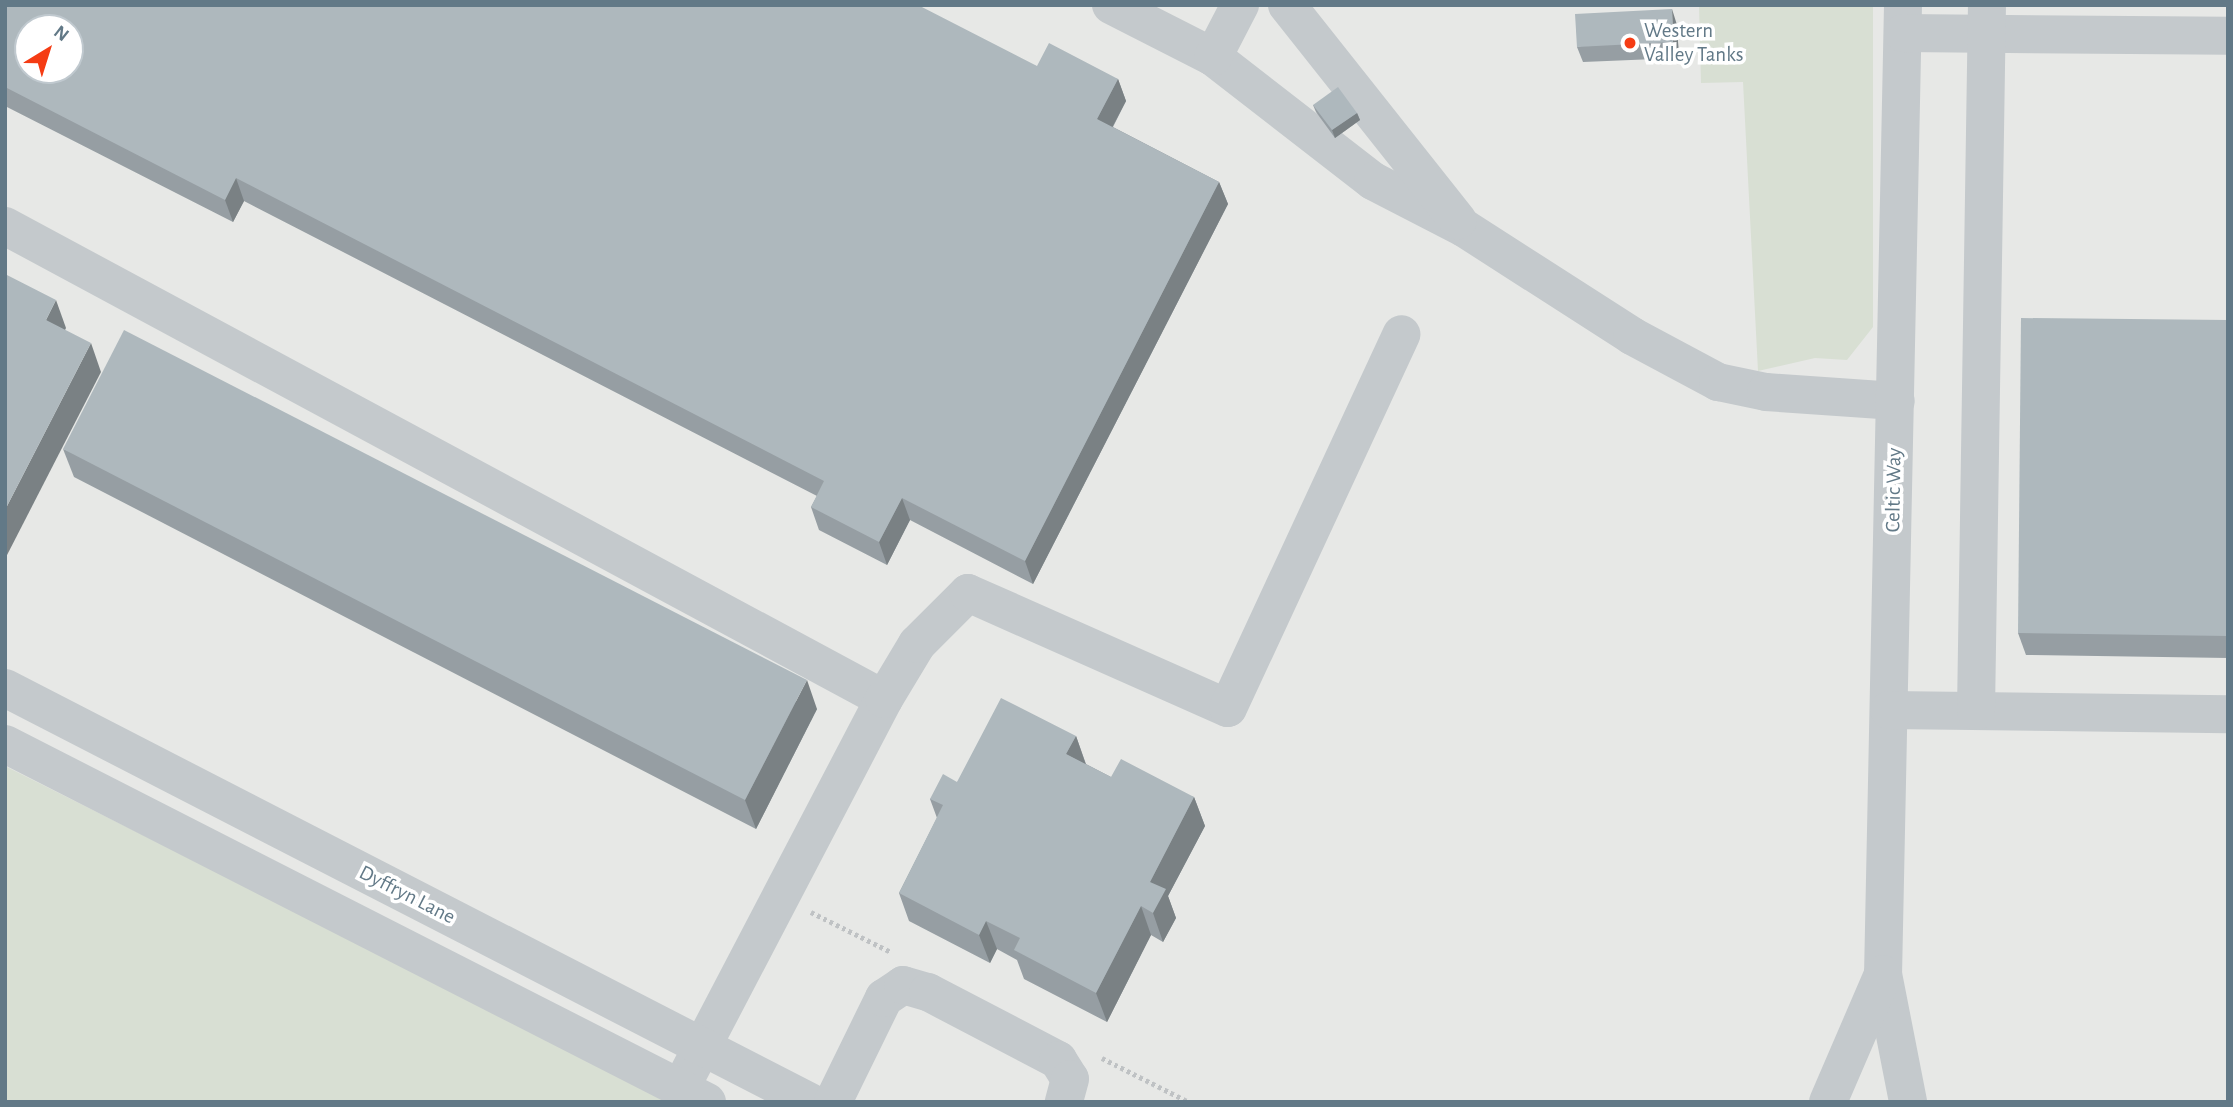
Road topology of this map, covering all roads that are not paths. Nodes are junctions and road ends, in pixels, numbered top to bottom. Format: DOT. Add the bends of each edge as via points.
graph roads {
  1 [pos="1111,5"];
  2 [pos="1240,5"];
  3 [pos="1287,5"];
  4 [pos="1903,19"];
  5 [pos="1987,19"];
  6 [pos="2228,36"];
  7 [pos="1213,57"];
  8 [pos="5,226"];
  9 [pos="1464,228"];
  10 [pos="1402,334"];
  11 [pos="1896,401"];
  12 [pos="5,688"];
  13 [pos="884,699"];
  14 [pos="1889,710"];
  15 [pos="1976,711"];
  16 [pos="2228,714"];
  17 [pos="5,744"];
  18 [pos="1884,974"];
  19 [pos="702,1047"];
  20 [pos="694,1095"];
  21 [pos="810,1102"];
  22 [pos="833,1102"];
  23 [pos="1065,1102"];
  24 [pos="1828,1102"];
  25 [pos="1908,1102"];
  1 -- 7 [label="street"];
  2 -- 7 [label="street"];
  3 -- 9 [label="street"];
  4 -- 5 [label="street"];
  4 -- 11 [label="street, Celtic Way"];
  5 -- 6 [label="street"];
  5 -- 15 [label="street"];
  7 -- 9 [label="street" via="1373,181"];
  8 -- 13 [label="street"];
  9 -- 11 [label="street" via="1632,336 1718,382 1766,392"];
  10 -- 13 [label="street" via="1228,708 968,593 918,644"];
  11 -- 14 [label="street, Celtic Way"];
  12 -- 19 [label="street, Dyffryn Lane"];
  13 -- 19 [label="street"];
  14 -- 15 [label="street"];
  14 -- 18 [label="street, Celtic Way"];
  15 -- 16 [label="street"];
  17 -- 20 [label="street"];
  18 -- 24 [label="street, Celtic Way"];
  18 -- 25 [label="street, Celtic Way"];
  19 -- 20 [label="street"];
  19 -- 21 [label="street, Dyffryn Lane"];
  22 -- 23 [label="street" via="884,998 903,985 928,992 1046,1051 1070,1079"];
}
